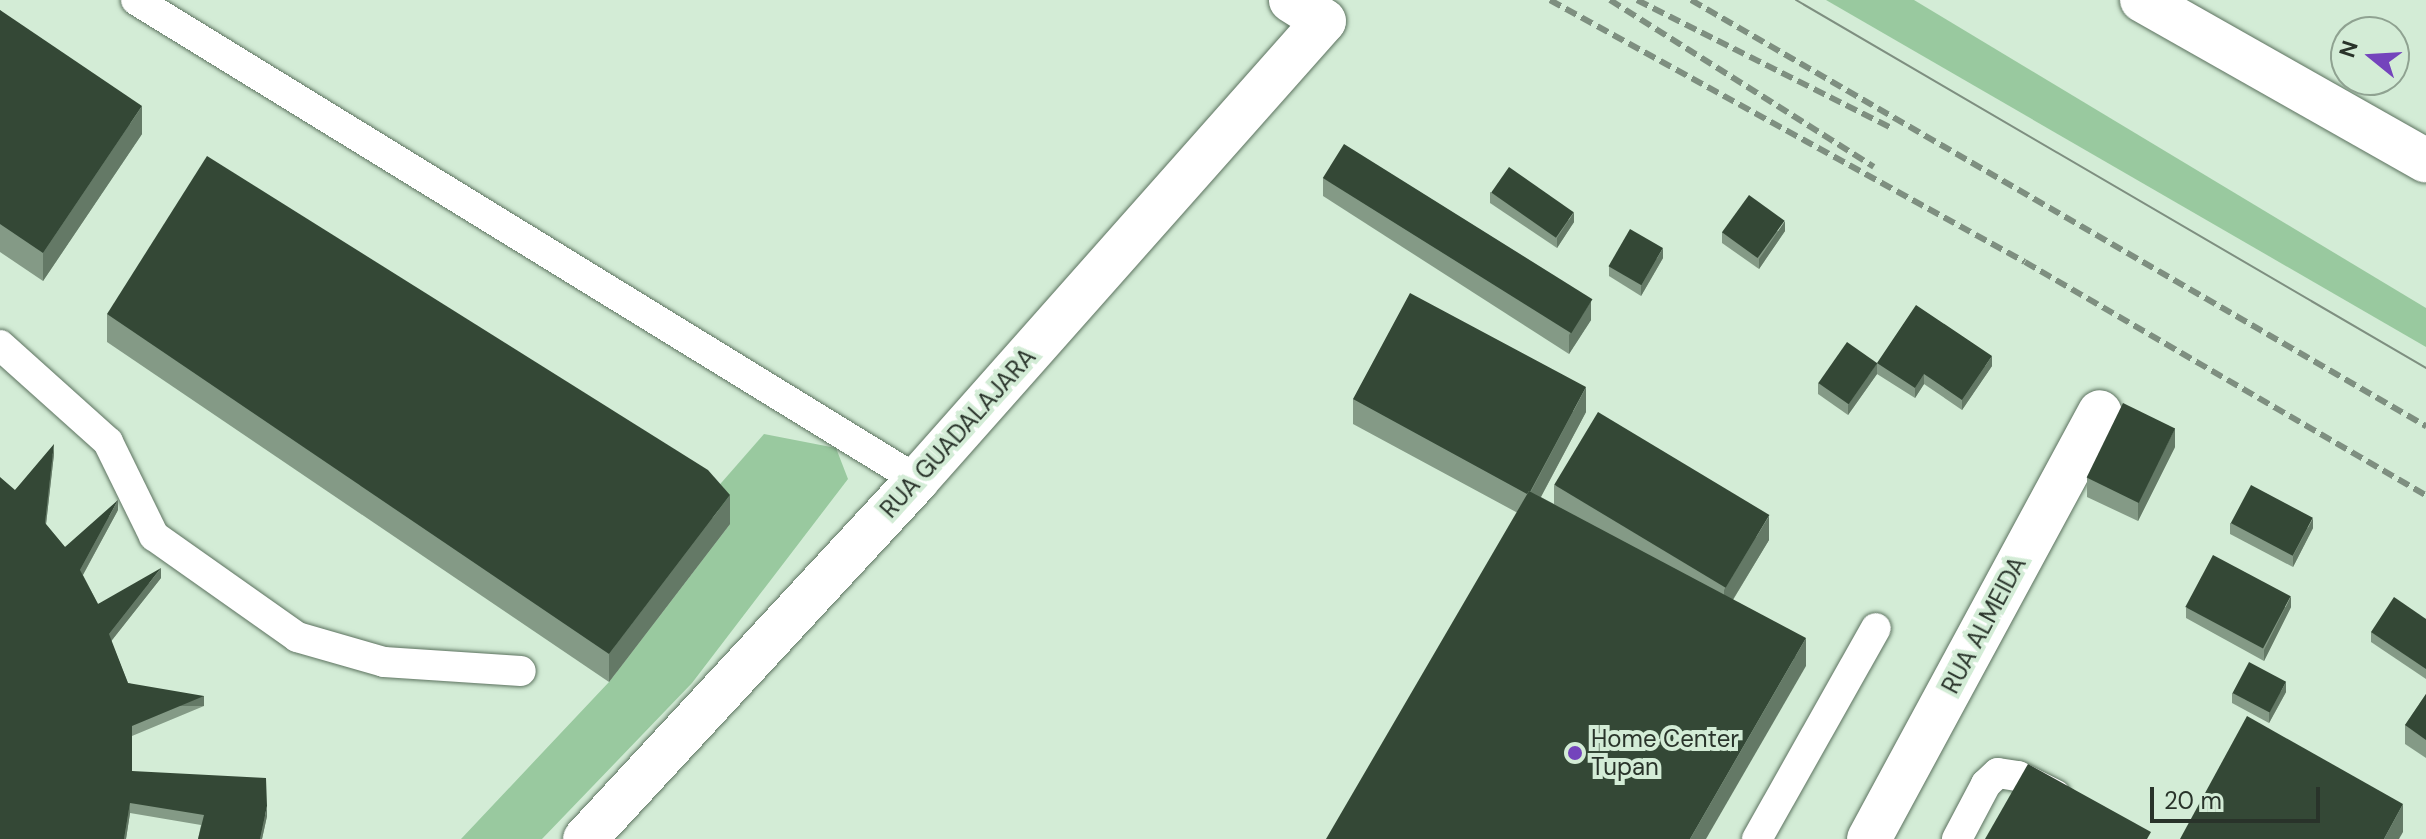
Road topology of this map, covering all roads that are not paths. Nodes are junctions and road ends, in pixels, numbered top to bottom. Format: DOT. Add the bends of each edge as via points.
graph roads {
  1 [pos="136,0"];
  2 [pos="2142,0"];
  3 [pos="1308,10"];
  4 [pos="2426,161"];
  5 [pos="0,345"];
  6 [pos="2100,412"];
  7 [pos="917,480"];
  8 [pos="1876,628"];
  9 [pos="521,671"];
  10 [pos="2086,811"];
  11 [pos="585,839"];
  12 [pos="1757,839"];
  13 [pos="1869,839"];
  14 [pos="1957,839"];
  1 -- 7 [label="lane"];
  2 -- 4 [label="street"];
  3 -- 7 [label="street, RUA GUADALAJARA"];
  5 -- 9 [label="lane" via="108,442 154,536 297,637 384,662"];
  6 -- 13 [label="street, RUA ALMEIDA"];
  7 -- 11 [label="street, RUA GUADALAJARA"];
  8 -- 12 [label="lane"];
  10 -- 14 [label="lane" via="2018,776 1998,773 1986,784"];
}
